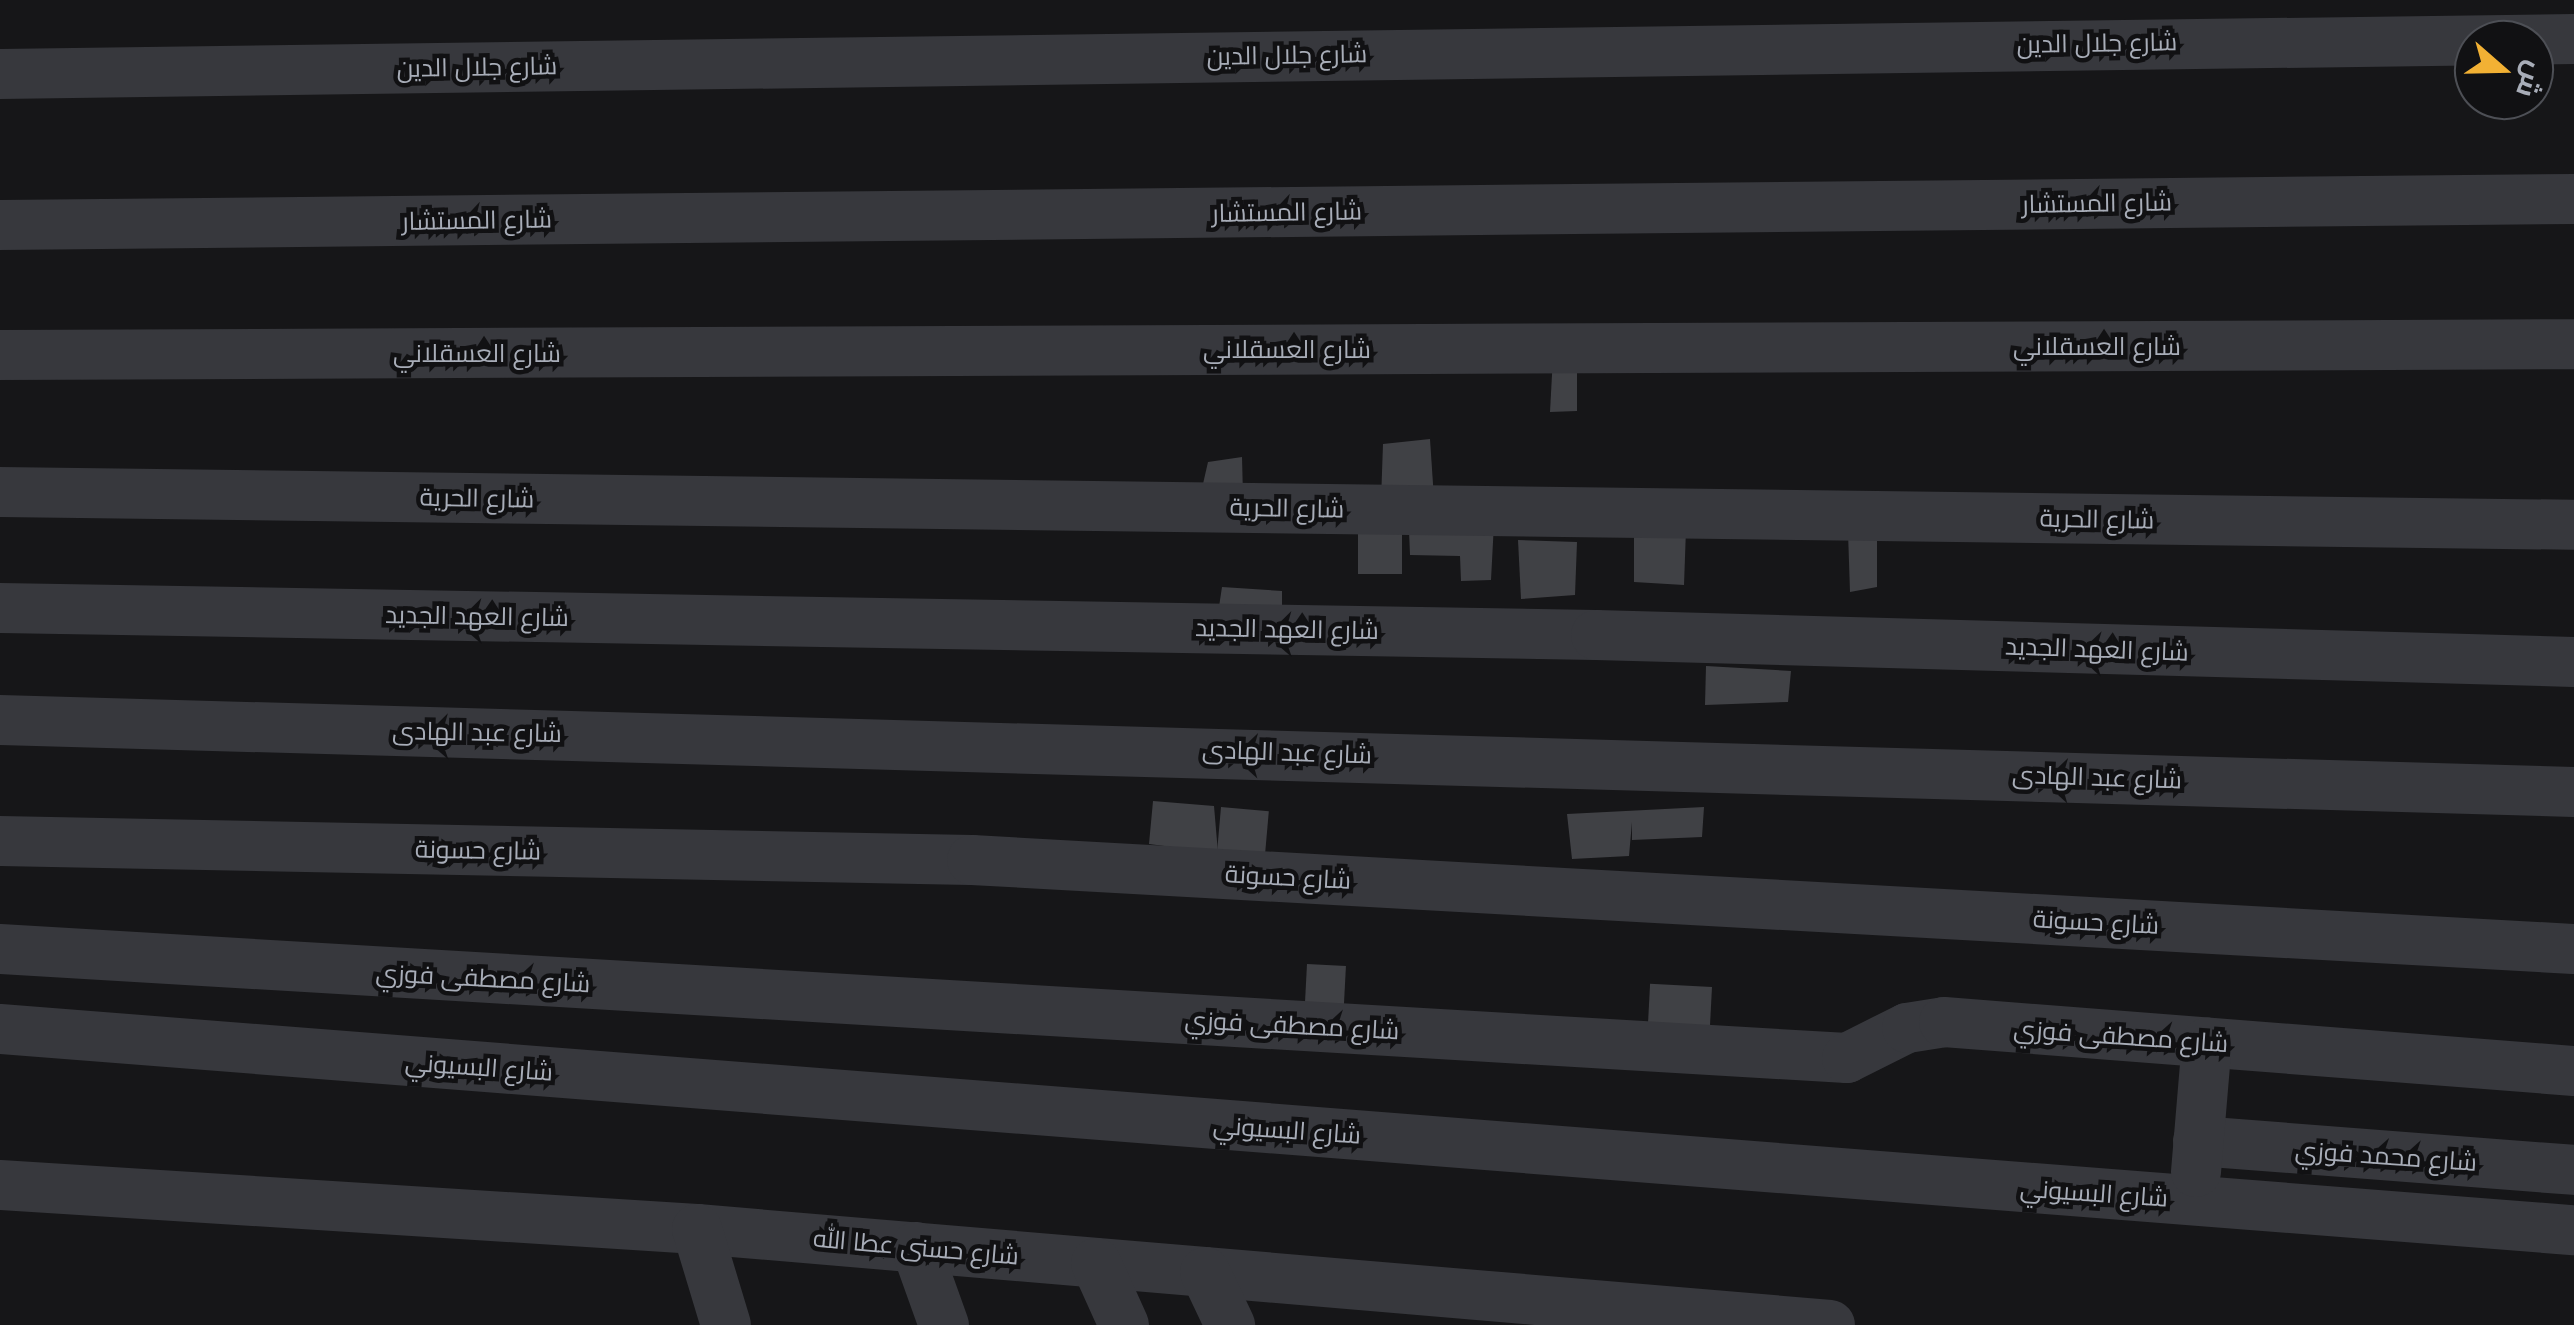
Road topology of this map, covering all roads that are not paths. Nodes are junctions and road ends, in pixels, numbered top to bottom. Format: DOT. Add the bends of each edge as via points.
graph roads {
  1 [pos="2051,22"];
  2 [pos="2574,39"];
  3 [pos="0,74"];
  4 [pos="2574,198"];
  5 [pos="0,225"];
  6 [pos="2574,344"];
  7 [pos="0,354"];
  8 [pos="0,492"];
  9 [pos="2574,524"];
  10 [pos="0,608"];
  11 [pos="2574,662"];
  12 [pos="0,720"];
  13 [pos="2574,792"];
  14 [pos="0,841"];
  15 [pos="0,949"];
  16 [pos="2574,949"];
  17 [pos="0,1029"];
  18 [pos="2207,1042"];
  19 [pos="2574,1071"];
  20 [pos="2198,1142"];
  21 [pos="2574,1170"];
  22 [pos="0,1185"];
  23 [pos="2193,1200"];
  24 [pos="697,1229"];
  25 [pos="2574,1230"];
  26 [pos="916,1247"];
  27 [pos="1096,1263"];
  28 [pos="1204,1272"];
  29 [pos="1423,1307"];
  30 [pos="1752,1322"];
  31 [pos="726,1325"];
  32 [pos="944,1325"];
  33 [pos="1124,1325"];
  34 [pos="1230,1325"];
  35 [pos="1830,1325"];
  1 -- 2 [label="street, شارع جلال الدين"];
  1 -- 3 [label="street, شارع جلال الدين"];
  4 -- 5 [label="street, شارع المستشار"];
  6 -- 7 [label="street, شارع العسقلاني"];
  8 -- 9 [label="street, شارع الحرية"];
  10 -- 11 [label="street, شارع العهد الجديد" via="1596,634"];
  12 -- 13 [label="street, شارع عبد الهادى"];
  14 -- 16 [label="street, شارع حسونة" via="972,860"];
  15 -- 18 [label="street, شارع مصطفى فوزي" via="1847,1058 1925,1022"];
  17 -- 23 [label="street, شارع البسيوني"];
  18 -- 19 [label="street, شارع مصطفى فوزي"];
  18 -- 20 [label="street"];
  20 -- 21 [label="street, شارع محمد فوزي"];
  20 -- 23 [label="street"];
  22 -- 24 [label="street, شارع حسنى عطا الله"];
  23 -- 25 [label="street, شارع البسيوني"];
  24 -- 26 [label="street, شارع حسنى عطا الله"];
  24 -- 31 [label="street"];
  26 -- 27 [label="street, شارع حسنى عطا الله"];
  26 -- 32 [label="street"];
  27 -- 28 [label="street, شارع حسنى عطا الله"];
  27 -- 33 [label="street"];
  28 -- 29 [label="street, شارع حسنى عطا الله"];
  28 -- 34 [label="street"];
  29 -- 30 [label="street, شارع حسنى عطا الله"];
  30 -- 35 [label="street, شارع حسنى عطا الله"];
}
